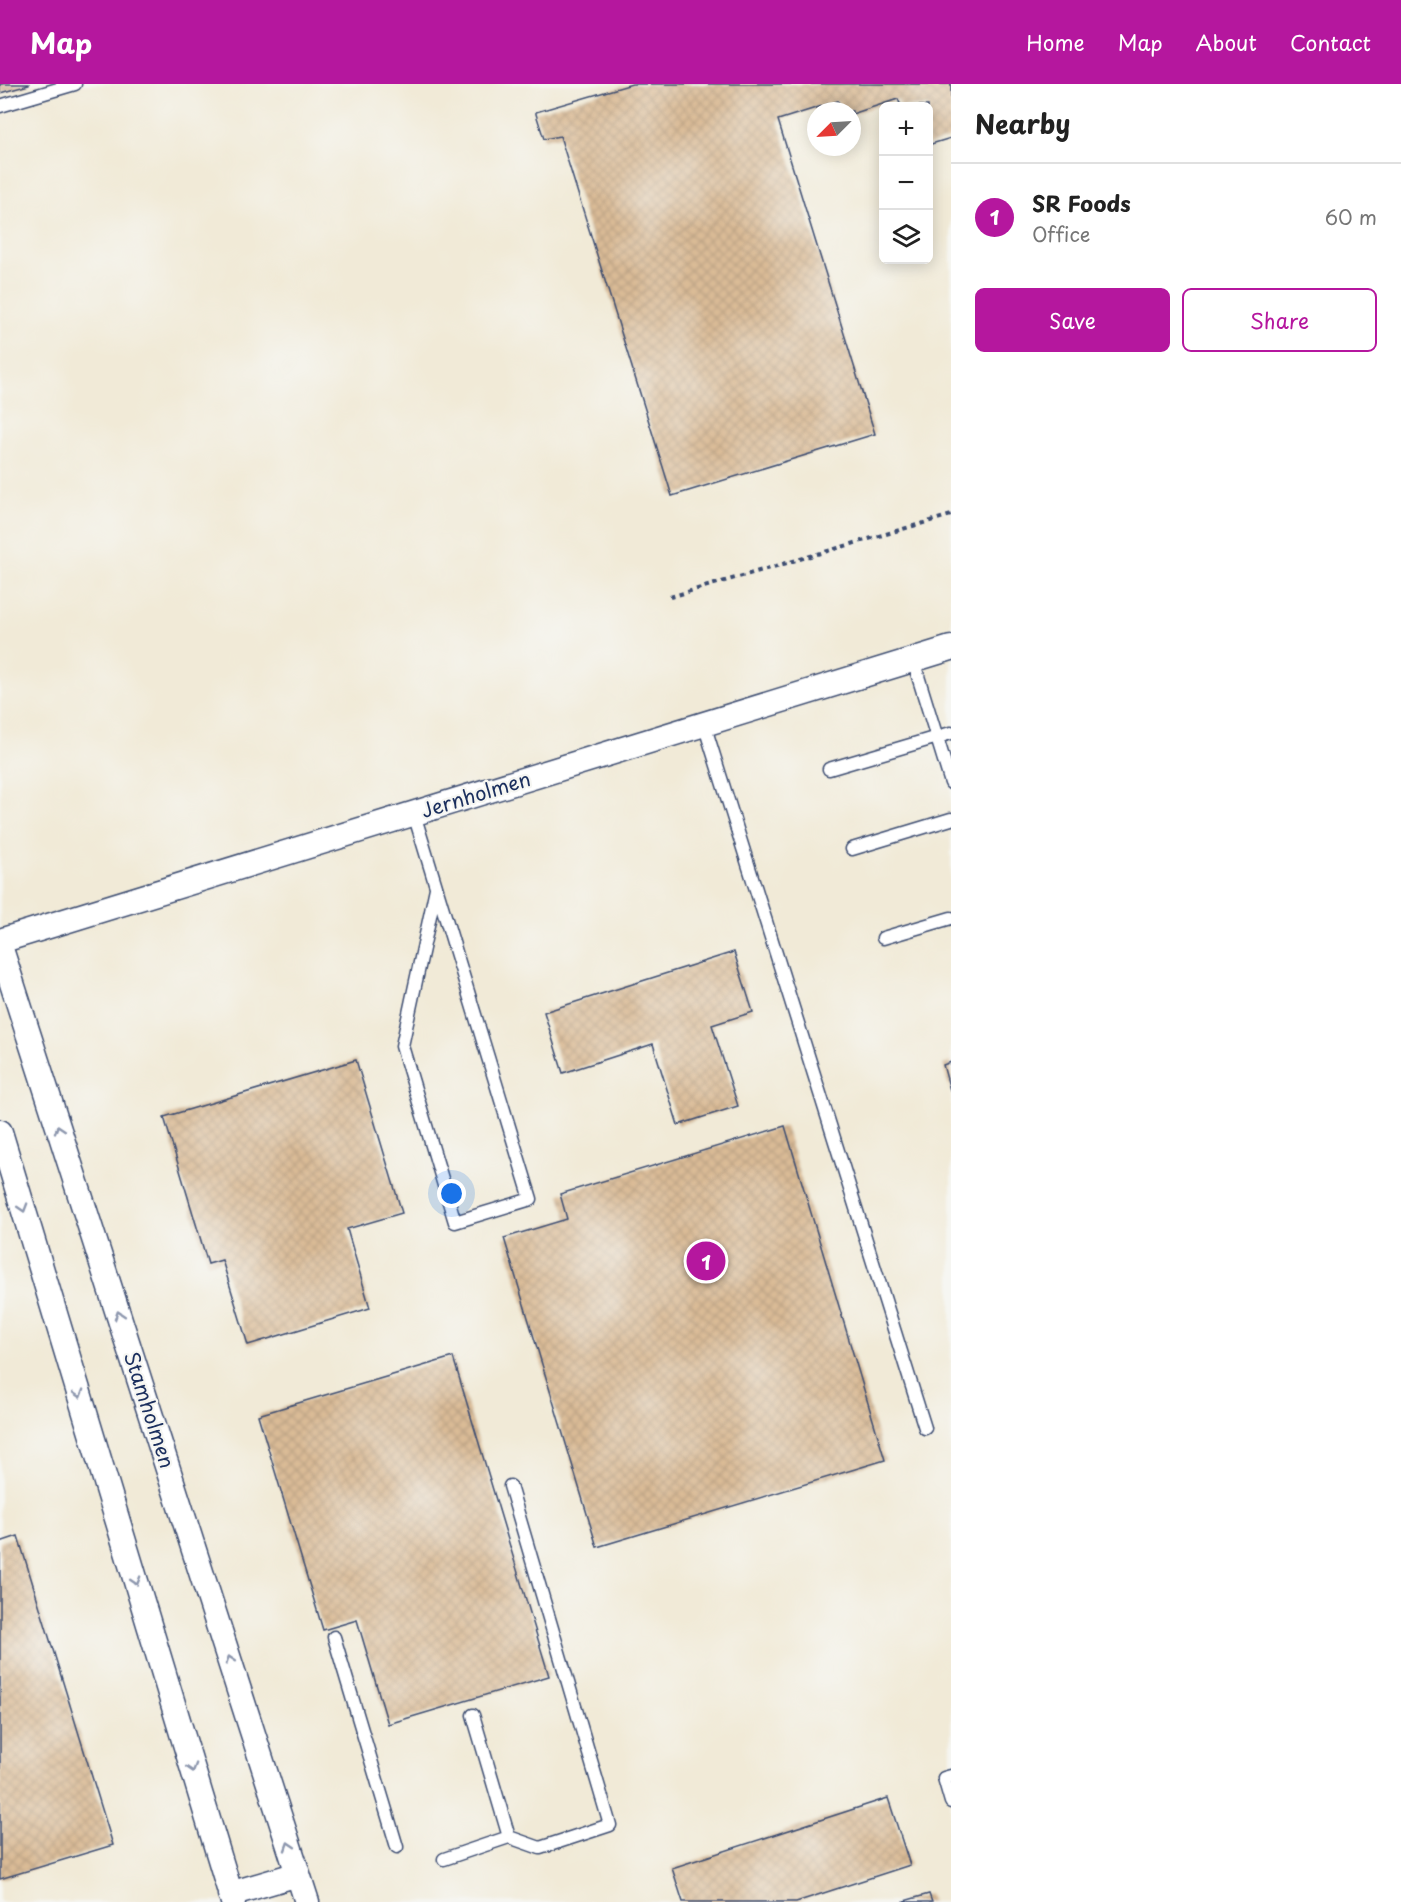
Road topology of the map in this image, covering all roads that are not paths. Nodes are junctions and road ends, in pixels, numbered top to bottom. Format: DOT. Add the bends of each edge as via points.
graph roads {
  1 [pos="75,84"];
  2 [pos="0,106"];
  3 [pos="951,648"];
  4 [pos="913,660"];
  5 [pos="704,724"];
  6 [pos="951,733"];
  7 [pos="937,738"];
  8 [pos="829,769"];
  9 [pos="951,783"];
  10 [pos="414,814"];
  11 [pos="951,819"];
  12 [pos="852,849"];
  13 [pos="436,888"];
  14 [pos="951,918"];
  15 [pos="883,938"];
  16 [pos="0,943"];
  17 [pos="0,1132"];
  18 [pos="925,1428"];
  19 [pos="510,1486"];
  20 [pos="334,1638"];
  21 [pos="473,1715"];
  22 [pos="951,1776"];
  23 [pos="951,1802"];
  24 [pos="509,1837"];
  25 [pos="397,1847"];
  26 [pos="444,1859"];
  27 [pos="298,1874"];
  28 [pos="231,1898"];
  29 [pos="307,1902"];
  1 -- 2 [label="lane"];
  3 -- 4 [label="street, Jernholmen"];
  4 -- 5 [label="street, Jernholmen"];
  4 -- 7 [label="lane"];
  5 -- 10 [label="street, Jernholmen"];
  5 -- 18 [label="lane"];
  6 -- 7 [label="lane"];
  7 -- 8 [label="lane"];
  7 -- 9 [label="lane"];
  10 -- 13 [label="lane"];
  10 -- 16 [label="street, Jernholmen"];
  11 -- 12 [label="lane"];
  13 -- 13 [label="lane" via="402,1046 456,1222 531,1199"];
  14 -- 15 [label="lane"];
  27 -- 16 [label="street, Stamholmen, one-way"];
  17 -- 28 [label="street, one-way"];
  19 -- 24 [label="lane" via="609,1825 540,1848"];
  20 -- 25 [label="lane"];
  21 -- 24 [label="lane"];
  22 -- 23 [label="lane" via="944,1778"];
  24 -- 26 [label="lane"];
  27 -- 28 [label="street"];
  27 -- 29 [label="street, Stamholmen"];
}
